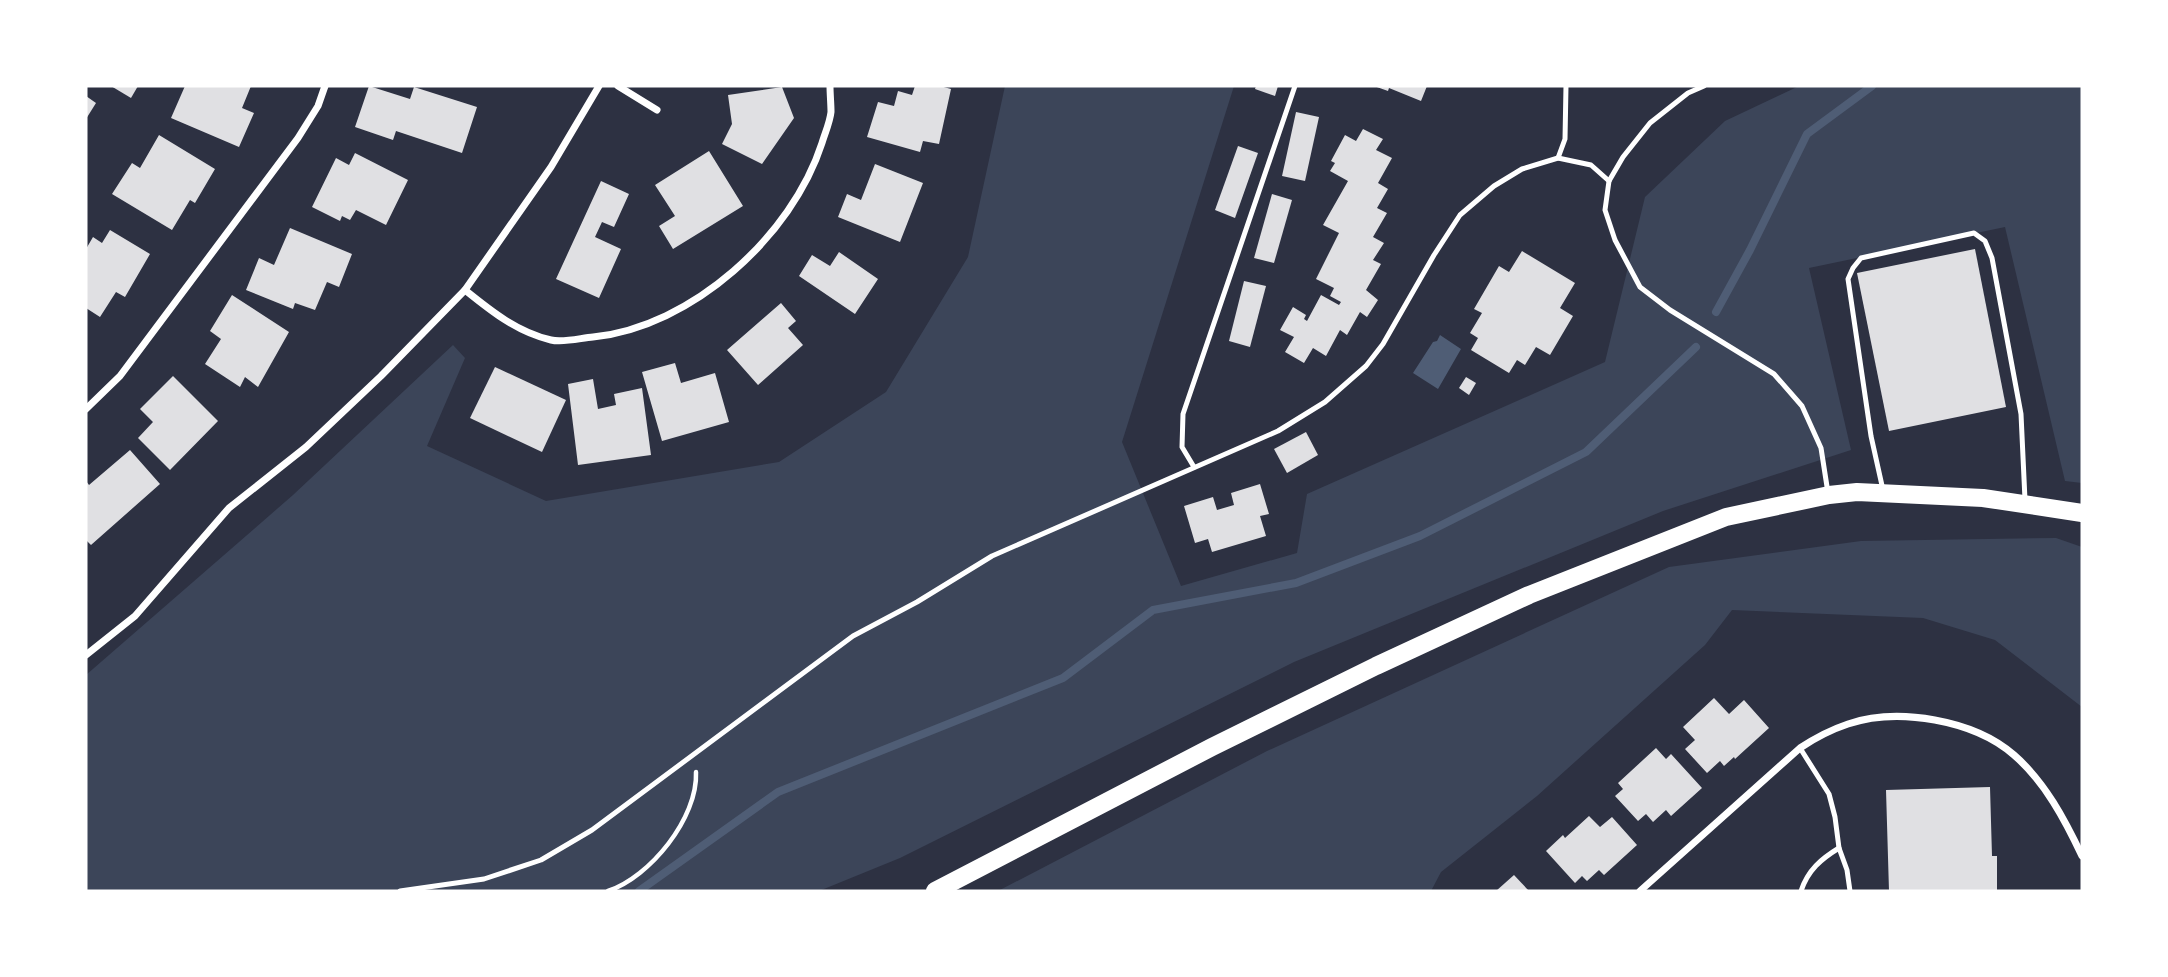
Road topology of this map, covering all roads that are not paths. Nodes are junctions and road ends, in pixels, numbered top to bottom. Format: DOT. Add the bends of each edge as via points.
graph roads {
  1 [pos="325,86"];
  2 [pos="599,86"];
  3 [pos="618,86"];
  4 [pos="830,86"];
  5 [pos="1294,86"];
  6 [pos="1566,86"];
  7 [pos="1704,86"];
  8 [pos="657,110"];
  9 [pos="1558,158"];
  10 [pos="1609,181"];
  11 [pos="465,290"];
  12 [pos="86,409"];
  13 [pos="1194,467"];
  14 [pos="1829,495"];
  15 [pos="1884,495"];
  16 [pos="2026,503"];
  17 [pos="2082,513"];
  18 [pos="86,655"];
  19 [pos="1800,748"];
  20 [pos="1839,848"];
  21 [pos="2082,856"];
  22 [pos="400,891"];
  23 [pos="935,891"];
  24 [pos="1640,891"];
  25 [pos="1801,891"];
  26 [pos="1850,891"];
  1 -- 12 [label="street" via="298,138 120,376"];
  2 -- 11 [label="street" via="551,167"];
  3 -- 8 [label="street"];
  4 -- 11 [label="street" via="831,114 814,168 782,220 762,244 697,298 655,321 608,335 553,341 504,322"];
  5 -- 13 [label="lane" via="1183,414 1182,447"];
  6 -- 9 [label="lane" via="1564,139"];
  7 -- 10 [label="lane" via="1650,123"];
  9 -- 10 [label="lane" via="1591,165"];
  9 -- 13 [label="lane" via="1522,169 1460,215 1383,344 1366,366 1325,402 1278,431"];
  10 -- 14 [label="lane" via="1605,210 1640,287 1774,374 1802,406 1821,447"];
  11 -- 18 [label="street" via="306,447 229,508 135,616"];
  13 -- 22 [label="lane" via="992,556 853,636 592,830 541,860 484,879"];
  14 -- 15 [label="main road"];
  14 -- 23 [label="main road" via="1726,517 1529,595 1212,747"];
  15 -- 16 [label="main road"];
  15 -- 16 [label="lane" via="1848,279 1861,258 1974,233 1985,241 1992,258 2021,414"];
  16 -- 17 [label="main road"];
  19 -- 20 [label="lane" via="1829,794"];
  19 -- 21 [label="street" via="1850,723 1883,717 1936,719 1980,734 2014,754 2045,790"];
  19 -- 24 [label="street"];
  20 -- 25 [label="lane" via="1811,870"];
  20 -- 26 [label="lane"];
}
